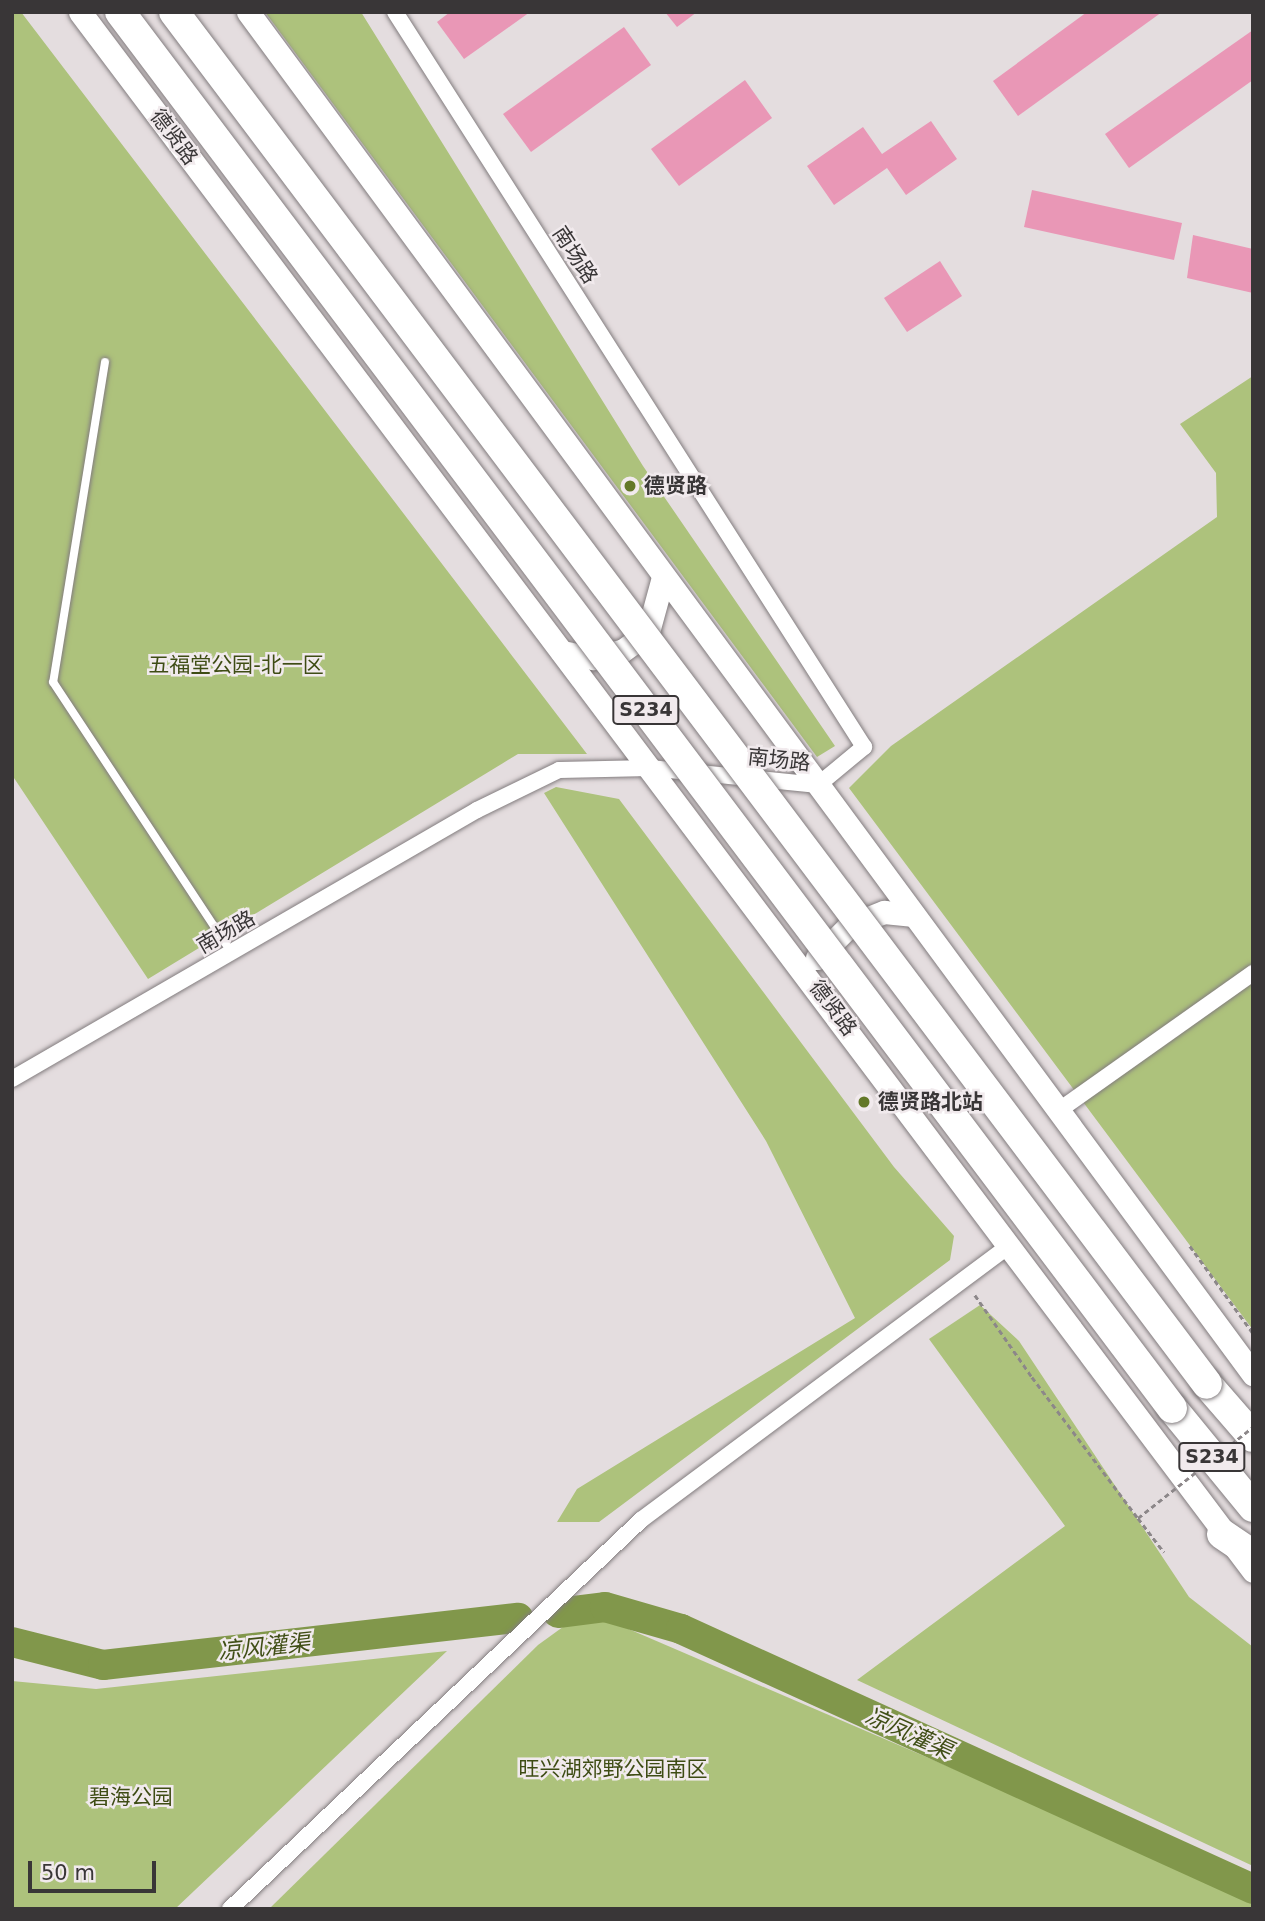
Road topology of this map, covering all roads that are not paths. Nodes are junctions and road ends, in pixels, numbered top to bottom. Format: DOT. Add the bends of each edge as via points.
graph roads {
  1 [pos="80,12"];
  2 [pos="120,12"];
  3 [pos="174,12"];
  4 [pos="248,12"];
  5 [pos="395,12"];
  6 [pos="104,362"];
  7 [pos="663,578"];
  8 [pos="562,652"];
  9 [pos="650,768"];
  10 [pos="818,785"];
  11 [pos="914,915"];
  12 [pos="231,953"];
  13 [pos="1253,973"];
  14 [pos="812,982"];
  15 [pos="12,1079"];
  16 [pos="1058,1111"];
  17 [pos="1010,1245"];
  18 [pos="1253,1374"];
  19 [pos="1253,1437"];
  20 [pos="1253,1507"];
  21 [pos="1222,1534"];
  22 [pos="1253,1555"];
  23 [pos="1253,1571"];
  24 [pos="230,1909"];
  1 -- 8 [label="street, 德贤路"];
  2 -- 20 [label="highway, 德贤路 / S234, bridge" via="1172,1408"];
  3 -- 19 [label="highway, S234, bridge" via="1207,1384"];
  4 -- 7 [label="street"];
  5 -- 10 [label="street, 南场路" via="864,747"];
  6 -- 12 [label="lane" via="53,682"];
  7 -- 8 [label="street" via="648,632 622,651 593,658"];
  7 -- 10 [label="street"];
  8 -- 9 [label="street, 德贤路"];
  9 -- 10 [label="street, 南场路"];
  9 -- 12 [label="street, 南场路" via="559,770"];
  9 -- 14 [label="street, 德贤路"];
  10 -- 11 [label="street"];
  11 -- 14 [label="street" via="884,912 849,926 819,951"];
  11 -- 16 [label="street"];
  12 -- 15 [label="street, 南场路"];
  13 -- 16 [label="street"];
  14 -- 17 [label="street, 德贤路"];
  16 -- 18 [label="street"];
  17 -- 21 [label="street, 德贤路"];
  17 -- 24 [label="street" via="641,1520"];
  21 -- 22 [label="highway"];
  21 -- 23 [label="street, 德贤路"];
}
